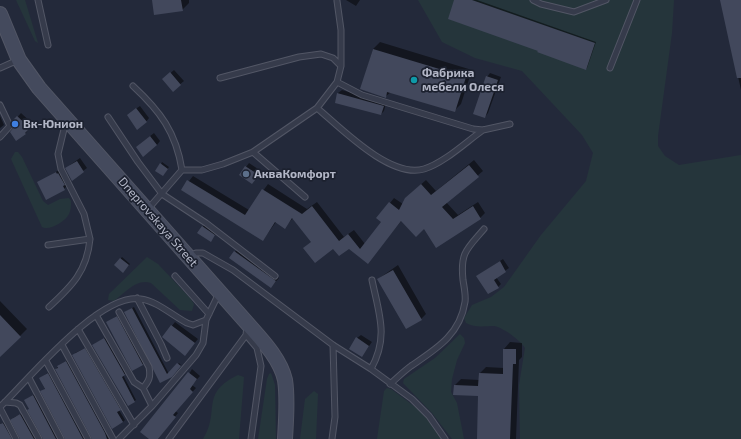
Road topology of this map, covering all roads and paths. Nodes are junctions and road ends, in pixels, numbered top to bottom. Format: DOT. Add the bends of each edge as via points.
graph roads {
  1 [pos="38,0"];
  2 [pos="533,0"];
  3 [pos="606,0"];
  4 [pos="637,0"];
  5 [pos="337,1"];
  6 [pos="0,14"];
  7 [pos="48,45"];
  8 [pos="19,60"];
  9 [pos="341,66"];
  10 [pos="0,68"];
  11 [pos="610,68"];
  12 [pos="220,78"];
  13 [pos="337,82"];
  14 [pos="133,86"];
  15 [pos="0,105"];
  16 [pos="317,108"];
  17 [pos="108,117"];
  18 [pos="67,120"];
  19 [pos="510,124"];
  20 [pos="483,130"];
  21 [pos="0,137"];
  22 [pos="253,152"];
  23 [pos="182,170"];
  24 [pos="162,194"];
  25 [pos="305,197"];
  26 [pos="147,210"];
  27 [pos="484,229"];
  28 [pos="90,239"];
  29 [pos="48,245"];
  30 [pos="188,257"];
  31 [pos="175,276"];
  32 [pos="275,276"];
  33 [pos="372,280"];
  34 [pos="220,292"];
  35 [pos="137,298"];
  36 [pos="49,307"];
  37 [pos="119,312"];
  38 [pos="209,314"];
  39 [pos="96,315"];
  40 [pos="206,320"];
  41 [pos="78,329"];
  42 [pos="247,329"];
  43 [pos="62,345"];
  44 [pos="333,345"];
  45 [pos="167,358"];
  46 [pos="46,361"];
  47 [pos="371,369"];
  48 [pos="29,378"];
  49 [pos="390,384"];
  50 [pos="143,388"];
  51 [pos="4,402"];
  52 [pos="152,406"];
  53 [pos="0,408"];
  54 [pos="134,425"];
  55 [pos="16,439"];
  56 [pos="39,439"];
  57 [pos="62,439"];
  58 [pos="88,439"];
  59 [pos="112,439"];
  60 [pos="119,439"];
  61 [pos="169,439"];
  62 [pos="251,439"];
  63 [pos="285,439"];
  64 [pos="332,439"];
  65 [pos="445,439"];
  1 -- 7 [label="lane"];
  2 -- 3 [label="lane" via="574,12"];
  4 -- 11 [label="lane"];
  5 -- 9 [label="lane" via="341,30"];
  6 -- 8 [label="main road, Dneprovskaya Street"];
  8 -- 10 [label="lane"];
  8 -- 18 [label="main road, Dneprovskaya Street"];
  9 -- 12 [label="lane" via="333,58 321,54 299,56"];
  9 -- 13 [label="lane"];
  13 -- 16 [label="lane"];
  13 -- 20 [label="lane" via="362,95"];
  14 -- 23 [label="lane" via="150,102 166,123 179,151"];
  15 -- 21 [label="lane" via="10,126"];
  16 -- 20 [label="lane" via="358,143 389,164 411,171 425,168 447,156"];
  16 -- 22 [label="lane"];
  17 -- 24 [label="lane"];
  18 -- 26 [label="main road, Dneprovskaya Street"];
  18 -- 28 [label="lane" via="58,154 61,169 84,214"];
  19 -- 20 [label="lane"];
  22 -- 23 [label="lane" via="202,170"];
  22 -- 25 [label="lane"];
  23 -- 24 [label="lane"];
  24 -- 26 [label="lane"];
  24 -- 32 [label="lane" via="206,223"];
  26 -- 30 [label="main road, Dneprovskaya Street"];
  27 -- 49 [label="lane" via="464,253 462,273 465,302 448,339"];
  28 -- 29 [label="lane"];
  28 -- 36 [label="lane" via="89,256 80,273 70,287"];
  30 -- 34 [label="main road, Dneprovskaya Street"];
  30 -- 44 [label="lane" via="203,253 223,263"];
  31 -- 38 [label="lane"];
  33 -- 47 [label="lane" via="382,334 379,356"];
  34 -- 38 [label="lane"];
  34 -- 42 [label="main road, Dneprovskaya Street"];
  35 -- 39 [label="lane" via="115,303"];
  35 -- 40 [label="lane" via="148,301 193,325"];
  35 -- 45 [label="lane"];
  37 -- 50 [label="lane" via="149,367 151,374"];
  38 -- 40 [label="lane"];
  39 -- 41 [label="lane"];
  39 -- 50 [label="lane" via="134,382"];
  40 -- 52 [label="lane" via="202,347"];
  41 -- 43 [label="lane"];
  41 -- 54 [label="lane"];
  42 -- 61 [label="lane"];
  42 -- 62 [label="lane" via="257,348 261,366"];
  42 -- 63 [label="main road, Dneprovskaya Street" via="274,357 282,370 286,402"];
  43 -- 46 [label="lane"];
  43 -- 59 [label="lane"];
  44 -- 47 [label="lane"];
  44 -- 64 [label="lane" via="335,417"];
  46 -- 48 [label="lane"];
  46 -- 58 [label="lane"];
  47 -- 49 [label="lane"];
  48 -- 51 [label="lane"];
  48 -- 57 [label="lane"];
  49 -- 65 [label="lane" via="412,399 429,416"];
  50 -- 52 [label="lane"];
  51 -- 53 [label="lane"];
  51 -- 56 [label="lane" via="16,402 20,405"];
  52 -- 54 [label="lane"];
  53 -- 55 [label="lane"];
  54 -- 60 [label="lane"];
}
